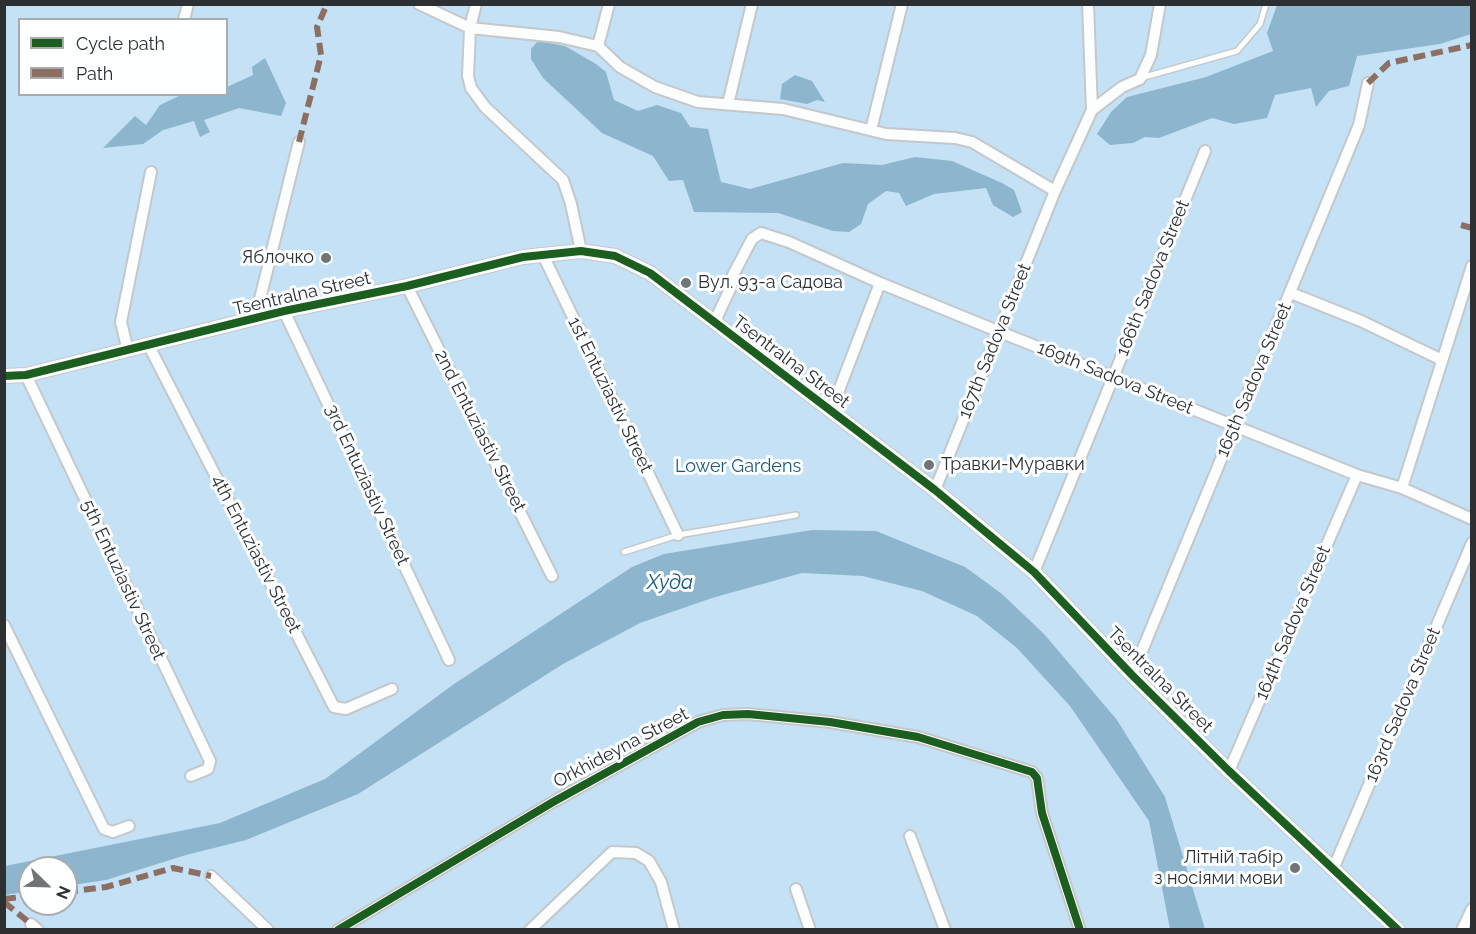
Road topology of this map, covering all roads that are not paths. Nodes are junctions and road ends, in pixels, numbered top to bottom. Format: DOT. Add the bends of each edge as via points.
graph roads {
  1 [pos="419,4"];
  2 [pos="476,4"];
  3 [pos="609,4"];
  4 [pos="752,4"];
  5 [pos="902,4"];
  6 [pos="1088,4"];
  7 [pos="1160,4"];
  8 [pos="1266,4"];
  9 [pos="470,28"];
  10 [pos="598,46"];
  11 [pos="1140,79"];
  12 [pos="1368,83"];
  13 [pos="728,104"];
  14 [pos="1092,110"];
  15 [pos="871,130"];
  16 [pos="299,142"];
  17 [pos="1205,151"];
  18 [pos="151,172"];
  19 [pos="1054,191"];
  20 [pos="581,251"];
  21 [pos="543,255"];
  22 [pos="1472,266"];
  23 [pos="880,283"];
  24 [pos="407,286"];
  25 [pos="1291,293"];
  26 [pos="284,311"];
  27 [pos="255,319"];
  28 [pos="714,322"];
  29 [pos="1000,332"];
  30 [pos="149,346"];
  31 [pos="128,351"];
  32 [pos="1442,360"];
  33 [pos="26,375"];
  34 [pos="4,376"];
  35 [pos="1113,376"];
  36 [pos="831,411"];
  37 [pos="1234,426"];
  38 [pos="1357,475"];
  39 [pos="1402,488"];
  40 [pos="935,490"];
  41 [pos="796,515"];
  42 [pos="1472,519"];
  43 [pos="678,535"];
  44 [pos="1472,543"];
  45 [pos="624,552"];
  46 [pos="1034,572"];
  47 [pos="552,576"];
  48 [pos="4,625"];
  49 [pos="449,660"];
  50 [pos="1132,675"];
  51 [pos="392,689"];
  52 [pos="1229,771"];
  53 [pos="191,776"];
  54 [pos="129,826"];
  55 [pos="910,836"];
  56 [pos="1334,867"];
  57 [pos="211,876"];
  58 [pos="796,889"];
  59 [pos="1472,909"];
  60 [pos="268,930"];
  61 [pos="338,930"];
  62 [pos="530,930"];
  63 [pos="674,930"];
  64 [pos="810,930"];
  65 [pos="945,930"];
  66 [pos="1080,930"];
  67 [pos="1398,930"];
  68 [pos="1462,930"];
  1 -- 9 [label="street"];
  2 -- 9 [label="street"];
  3 -- 10 [label="street"];
  4 -- 13 [label="street"];
  5 -- 15 [label="street"];
  6 -- 14 [label="street"];
  7 -- 11 [label="street" via="1150,55"];
  8 -- 11 [label="lane" via="1260,24 1237,51"];
  9 -- 10 [label="street" via="559,37"];
  9 -- 20 [label="street" via="471,88 485,107 563,180"];
  10 -- 13 [label="street" via="620,67 655,87 698,102"];
  11 -- 14 [label="street" via="1122,87"];
  12 -- 25 [label="street, 165th Sadova Street" via="1359,125"];
  13 -- 15 [label="street" via="783,110"];
  14 -- 19 [label="street, 167th Sadova Street"];
  15 -- 19 [label="street" via="972,142"];
  16 -- 27 [label="street"];
  17 -- 35 [label="street, 166th Sadova Street"];
  18 -- 31 [label="street" via="121,322"];
  19 -- 29 [label="street, 167th Sadova Street"];
  20 -- 21 [label="street, Tsentralna Street"];
  20 -- 28 [label="street, Tsentralna Street" via="632,263"];
  21 -- 24 [label="street, Tsentralna Street"];
  21 -- 43 [label="street, 1st Entuziastiv Street"];
  22 -- 32 [label="street"];
  23 -- 28 [label="street, 169th Sadova Street" via="761,233 752,240 733,275 732,287"];
  23 -- 29 [label="street, 169th Sadova Street"];
  23 -- 36 [label="street"];
  24 -- 26 [label="street, Tsentralna Street"];
  24 -- 47 [label="street, 2nd Entuziastiv Street"];
  25 -- 32 [label="street"];
  25 -- 37 [label="street, 165th Sadova Street"];
  26 -- 27 [label="street, Tsentralna Street"];
  26 -- 49 [label="street, 3rd Entuziastiv Street"];
  27 -- 30 [label="street, Tsentralna Street"];
  28 -- 36 [label="street, Tsentralna Street"];
  29 -- 35 [label="street, 169th Sadova Street"];
  29 -- 40 [label="street, 167th Sadova Street"];
  30 -- 31 [label="street, Tsentralna Street"];
  30 -- 51 [label="street, 4th Entuziastiv Street" via="334,707 346,709"];
  31 -- 33 [label="street, Tsentralna Street"];
  32 -- 39 [label="street"];
  33 -- 34 [label="street, Tsentralna Street"];
  33 -- 53 [label="street, 5th Entuziastiv Street" via="210,761 208,769"];
  35 -- 37 [label="street, 169th Sadova Street"];
  35 -- 46 [label="street, 166th Sadova Street"];
  36 -- 40 [label="street, Tsentralna Street"];
  37 -- 38 [label="street, 169th Sadova Street"];
  37 -- 50 [label="street, 165th Sadova Street"];
  38 -- 39 [label="street, 169th Sadova Street"];
  38 -- 52 [label="street, 164th Sadova Street"];
  39 -- 42 [label="street, 169th Sadova Street"];
  40 -- 46 [label="street, Tsentralna Street"];
  41 -- 43 [label="lane"];
  43 -- 45 [label="lane"];
  44 -- 56 [label="street, 163rd Sadova Street"];
  46 -- 50 [label="street, Tsentralna Street"];
  48 -- 54 [label="street" via="104,829 113,832"];
  50 -- 52 [label="street, Tsentralna Street"];
  52 -- 56 [label="street, Tsentralna Street"];
  55 -- 65 [label="street"];
  56 -- 67 [label="street, Tsentralna Street"];
  57 -- 60 [label="street"];
  58 -- 64 [label="street"];
  59 -- 68 [label="street"];
  61 -- 66 [label="street, Orkhideyna Street" via="553,802 698,722 748,714 830,722 918,737 1032,772 1038,778 1042,813"];
  62 -- 63 [label="street" via="612,852 636,853 649,861 661,882"];
}
